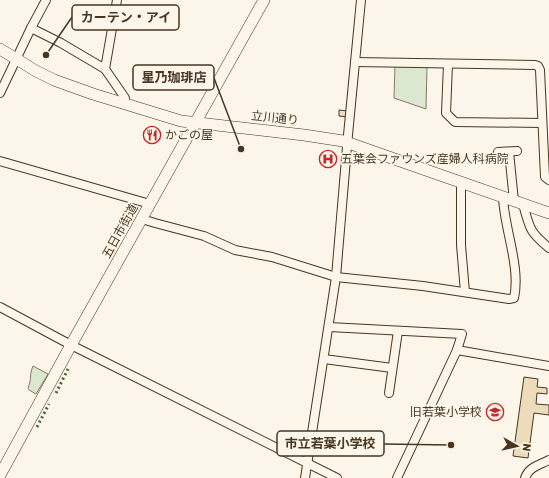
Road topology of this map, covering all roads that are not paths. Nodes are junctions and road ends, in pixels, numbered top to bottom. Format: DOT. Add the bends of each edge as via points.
graph roads {
  1 [pos="46,0"];
  2 [pos="117,0"];
  3 [pos="264,0"];
  4 [pos="362,0"];
  5 [pos="31,28"];
  6 [pos="0,49"];
  7 [pos="17,59"];
  8 [pos="355,62"];
  9 [pos="448,64"];
  10 [pos="105,69"];
  11 [pos="0,94"];
  12 [pos="124,104"];
  13 [pos="195,123"];
  14 [pos="542,123"];
  15 [pos="347,143"];
  16 [pos="498,152"];
  17 [pos="0,161"];
  18 [pos="549,180"];
  19 [pos="462,183"];
  20 [pos="503,197"];
  21 [pos="518,202"];
  22 [pos="150,204"];
  23 [pos="549,213"];
  24 [pos="142,219"];
  25 [pos="549,248"];
  26 [pos="336,277"];
  27 [pos="465,292"];
  28 [pos="0,307"];
  29 [pos="329,327"];
  30 [pos="398,331"];
  31 [pos="71,345"];
  32 [pos="458,350"];
  33 [pos="324,359"];
  34 [pos="549,366"];
  35 [pos="392,368"];
  36 [pos="389,393"];
  37 [pos="549,460"];
  38 [pos="307,464"];
  39 [pos="0,475"];
  40 [pos="305,478"];
  41 [pos="337,478"];
  42 [pos="397,478"];
  43 [pos="526,478"];
  1 -- 5 [label="street"];
  2 -- 10 [label="street"];
  3 -- 13 [label="main road, 五日市街道"];
  4 -- 8 [label="street"];
  5 -- 7 [label="street"];
  5 -- 10 [label="street"];
  6 -- 7 [label="main road, 立川通り"];
  7 -- 11 [label="street"];
  7 -- 12 [label="main road, 立川通り" via="54,80"];
  8 -- 9 [label="street"];
  8 -- 15 [label="street"];
  9 -- 14 [label="street" via="538,66"];
  9 -- 14 [label="street" via="446,113 455,122"];
  10 -- 12 [label="street" via="123,93"];
  12 -- 13 [label="main road, 立川通り"];
  13 -- 15 [label="main road, 立川通り" via="304,135"];
  13 -- 22 [label="main road, 五日市街道"];
  14 -- 18 [label="street" via="545,177"];
  15 -- 19 [label="main road, 立川通り"];
  15 -- 26 [label="street"];
  16 -- 21 [label="street" via="513,151"];
  17 -- 22 [label="street"];
  19 -- 20 [label="main road, 立川通り"];
  19 -- 27 [label="street"];
  20 -- 21 [label="main road, 立川通り"];
  20 -- 27 [label="street" via="514,261 514,298 509,300"];
  21 -- 23 [label="main road, 立川通り"];
  21 -- 25 [label="street" via="529,228"];
  22 -- 24 [label="main road, 五日市街道"];
  24 -- 26 [label="street" via="204,236 235,250 272,257"];
  24 -- 31 [label="main road, 五日市街道"];
  26 -- 27 [label="street" via="414,284"];
  26 -- 29 [label="street"];
  28 -- 31 [label="street"];
  29 -- 30 [label="street"];
  29 -- 33 [label="street"];
  30 -- 32 [label="street" via="462,334"];
  30 -- 35 [label="street"];
  31 -- 38 [label="street"];
  31 -- 39 [label="main road, 五日市街道"];
  32 -- 34 [label="street"];
  32 -- 42 [label="street"];
  33 -- 35 [label="street"];
  33 -- 38 [label="street"];
  35 -- 36 [label="street"];
  37 -- 43 [label="street" via="527,472"];
  38 -- 40 [label="street"];
  38 -- 41 [label="street"];
}
